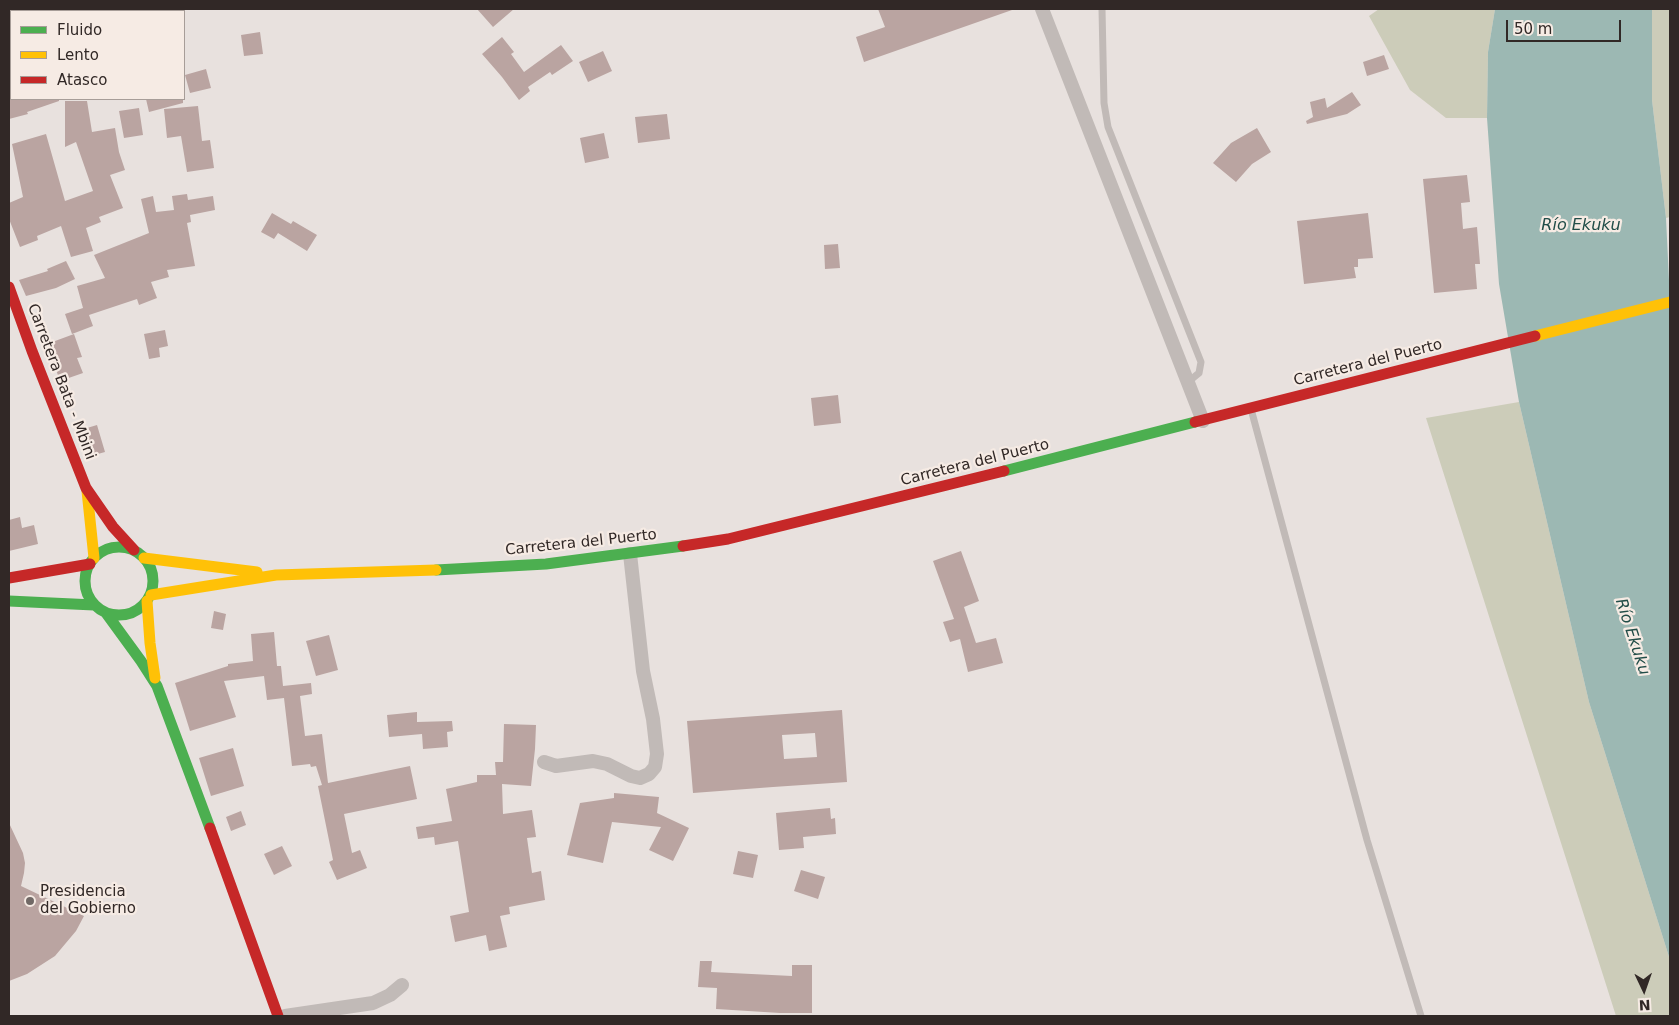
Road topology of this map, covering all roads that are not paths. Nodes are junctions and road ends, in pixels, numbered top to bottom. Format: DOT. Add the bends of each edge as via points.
graph roads {
  1 [pos="1042,9"];
  2 [pos="1102,9"];
  3 [pos="9,287"];
  4 [pos="1670,302"];
  5 [pos="1188,383"];
  6 [pos="1251,408"];
  7 [pos="1203,421"];
  8 [pos="86,488"];
  9 [pos="134,550"];
  10 [pos="630,554"];
  11 [pos="144,558"];
  12 [pos="92,561"];
  13 [pos="276,575"];
  14 [pos="9,578"];
  15 [pos="149,598"];
  16 [pos="9,600"];
  17 [pos="94,605"];
  18 [pos="106,613"];
  19 [pos="157,686"];
  20 [pos="544,762"];
  21 [pos="402,985"];
  22 [pos="278,1016"];
  23 [pos="285,1016"];
  24 [pos="1421,1016"];
  1 -- 5 [label="street"];
  2 -- 5 [label="lane" via="1104,103 1108,128 1201,362 1199,373"];
  3 -- 8 [label="main road, Carretera Bata - Mbini"];
  4 -- 6 [label="main road, Carretera del Puerto"];
  5 -- 7 [label="street"];
  6 -- 7 [label="main road, Carretera del Puerto"];
  6 -- 24 [label="lane" via="1366,840"];
  7 -- 10 [label="main road, Carretera del Puerto" via="728,539"];
  8 -- 9 [label="main road, Carretera Bata - Mbini" via="113,527"];
  8 -- 12 [label="main road, Carretera Bata - Mbini"];
  9 -- 11 [label="main road"];
  9 -- 12 [label="main road" via="112,548"];
  10 -- 13 [label="main road, Carretera del Puerto" via="546,564"];
  10 -- 20 [label="street" via="643,671 653,719 656,767 640,778 593,761 556,766"];
  11 -- 13 [label="main road, Carretera del Puerto"];
  11 -- 15 [label="main road" via="153,575 154,585"];
  12 -- 14 [label="main road"];
  12 -- 17 [label="main road" via="84,580"];
  13 -- 15 [label="main road, Carretera del Puerto"];
  15 -- 18 [label="main road" via="129,614 117,616"];
  15 -- 19 [label="main road" via="150,643"];
  16 -- 17 [label="main road"];
  17 -- 18 [label="main road"];
  18 -- 19 [label="main road"];
  19 -- 22 [label="main road"];
  21 -- 23 [label="street" via="373,1003"];
}
